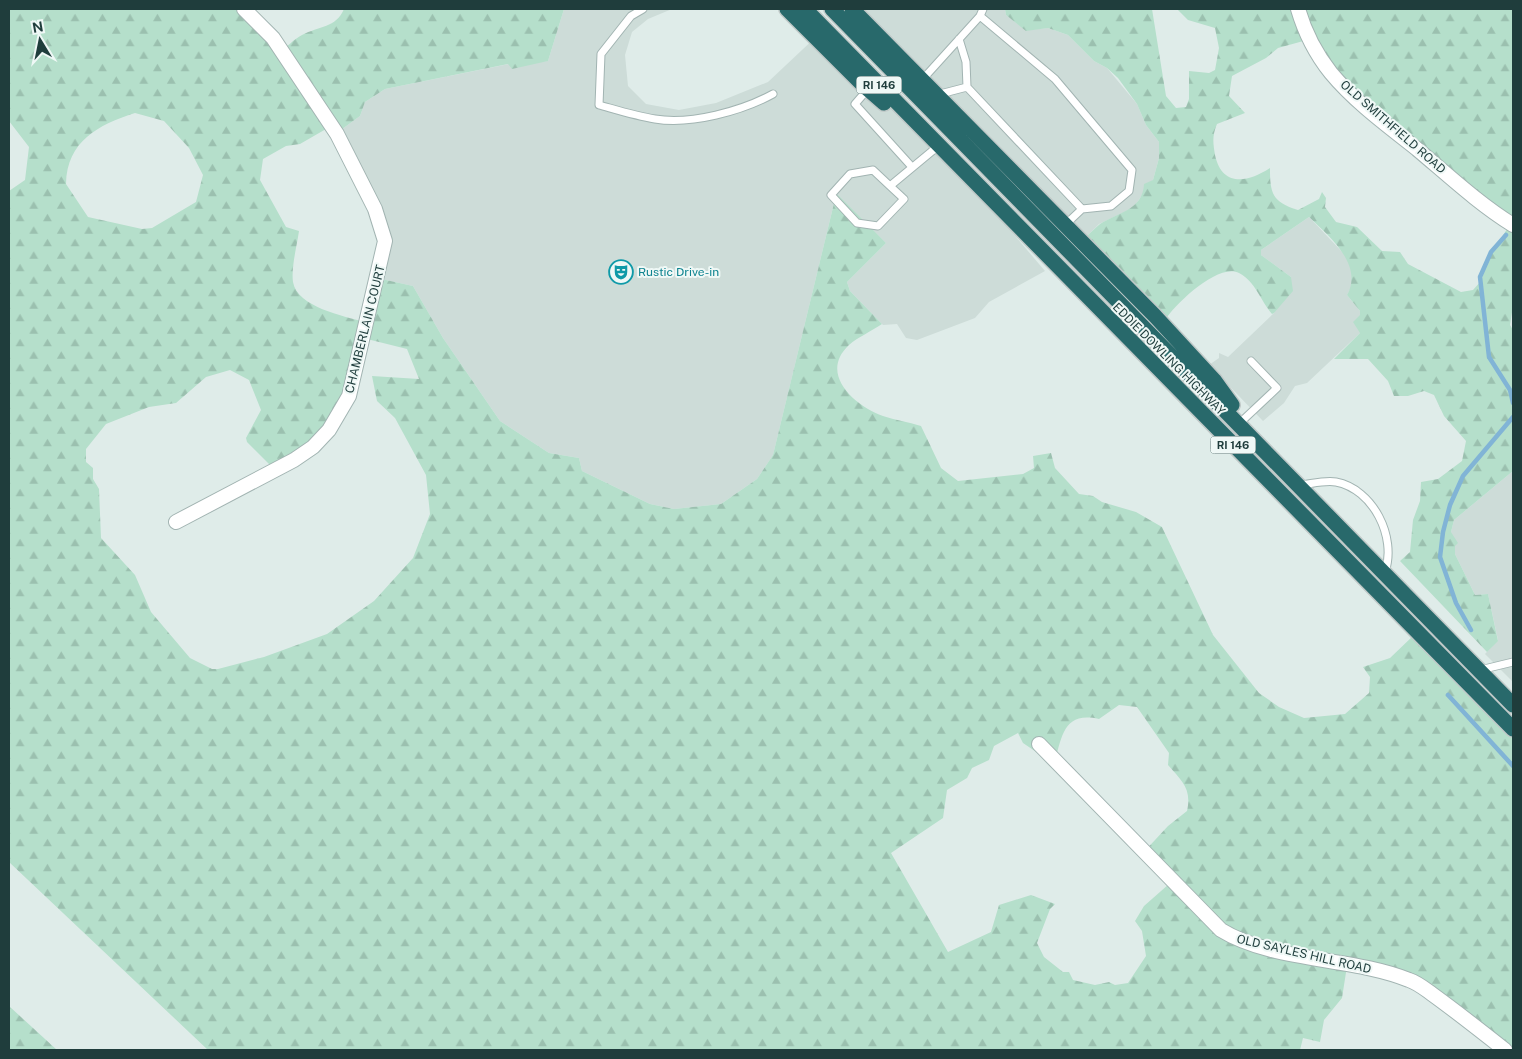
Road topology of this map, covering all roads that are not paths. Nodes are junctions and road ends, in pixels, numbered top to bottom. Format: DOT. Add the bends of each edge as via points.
graph roads {
  1 [pos="244,9"];
  2 [pos="643,9"];
  3 [pos="787,9"];
  4 [pos="805,9"];
  5 [pos="832,9"];
  6 [pos="852,9"];
  7 [pos="983,9"];
  8 [pos="1298,9"];
  9 [pos="980,16"];
  10 [pos="959,39"];
  11 [pos="922,80"];
  12 [pos="967,87"];
  13 [pos="868,88"];
  14 [pos="773,94"];
  15 [pos="940,98"];
  16 [pos="937,147"];
  17 [pos="952,160"];
  18 [pos="912,167"];
  19 [pos="890,186"];
  20 [pos="1082,209"];
  21 [pos="1065,225"];
  22 [pos="1513,225"];
  23 [pos="1251,361"];
  24 [pos="1243,420"];
  25 [pos="1269,454"];
  26 [pos="1300,485"];
  27 [pos="176,522"];
  28 [pos="1385,572"];
  29 [pos="1513,662"];
  30 [pos="1480,670"];
  31 [pos="1513,704"];
  32 [pos="1513,729"];
  33 [pos="1039,744"];
  34 [pos="1505,1050"];
  1 -- 27 [label="street, CHAMBERLAIN COURT" via="273,38 336,134 382,225 383,257 349,396 329,430 294,460"];
  2 -- 14 [label="lane" via="631,16 600,54 599,105 657,120 691,118 724,114 751,106"];
  3 -- 13 [label="highway"];
  4 -- 17 [label="highway, EDDIE DOWLING HIGHWAY / RI 146"];
  5 -- 25 [label="highway, EDDIE DOWLING HIGHWAY / RI 146"];
  6 -- 11 [label="highway"];
  7 -- 9 [label="lane"];
  8 -- 22 [label="street, OLD SMITHFIELD ROAD" via="1312,45 1337,79 1451,177"];
  9 -- 10 [label="lane"];
  9 -- 20 [label="lane" via="1055,79 1132,170 1129,191 1110,206"];
  10 -- 11 [label="lane"];
  10 -- 12 [label="lane" via="966,62"];
  11 -- 15 [label="highway"];
  12 -- 15 [label="lane"];
  12 -- 20 [label="lane"];
  13 -- 16 [label="highway"];
  13 -- 18 [label="lane" via="855,104"];
  15 -- 21 [label="highway"];
  16 -- 17 [label="highway"];
  16 -- 18 [label="lane"];
  17 -- 32 [label="highway, EDDIE DOWLING HIGHWAY / RI 146"];
  18 -- 19 [label="lane"];
  19 -- 19 [label="lane" via="904,199 878,226 858,223 831,196 850,174 873,170"];
  20 -- 21 [label="lane"];
  21 -- 24 [label="highway" via="1214,380"];
  23 -- 24 [label="lane" via="1277,388"];
  24 -- 25 [label="highway"];
  25 -- 26 [label="highway, EDDIE DOWLING HIGHWAY / RI 146"];
  26 -- 28 [label="highway, EDDIE DOWLING HIGHWAY / RI 146"];
  26 -- 28 [label="lane" via="1334,482 1358,491 1384,525 1388,555"];
  28 -- 30 [label="highway, EDDIE DOWLING HIGHWAY / RI 146"];
  29 -- 30 [label="lane"];
  30 -- 31 [label="highway, EDDIE DOWLING HIGHWAY / RI 146"];
  33 -- 34 [label="street, OLD SAYLES HILL ROAD" via="1221,930 1232,937 1269,948 1410,980"];
}
